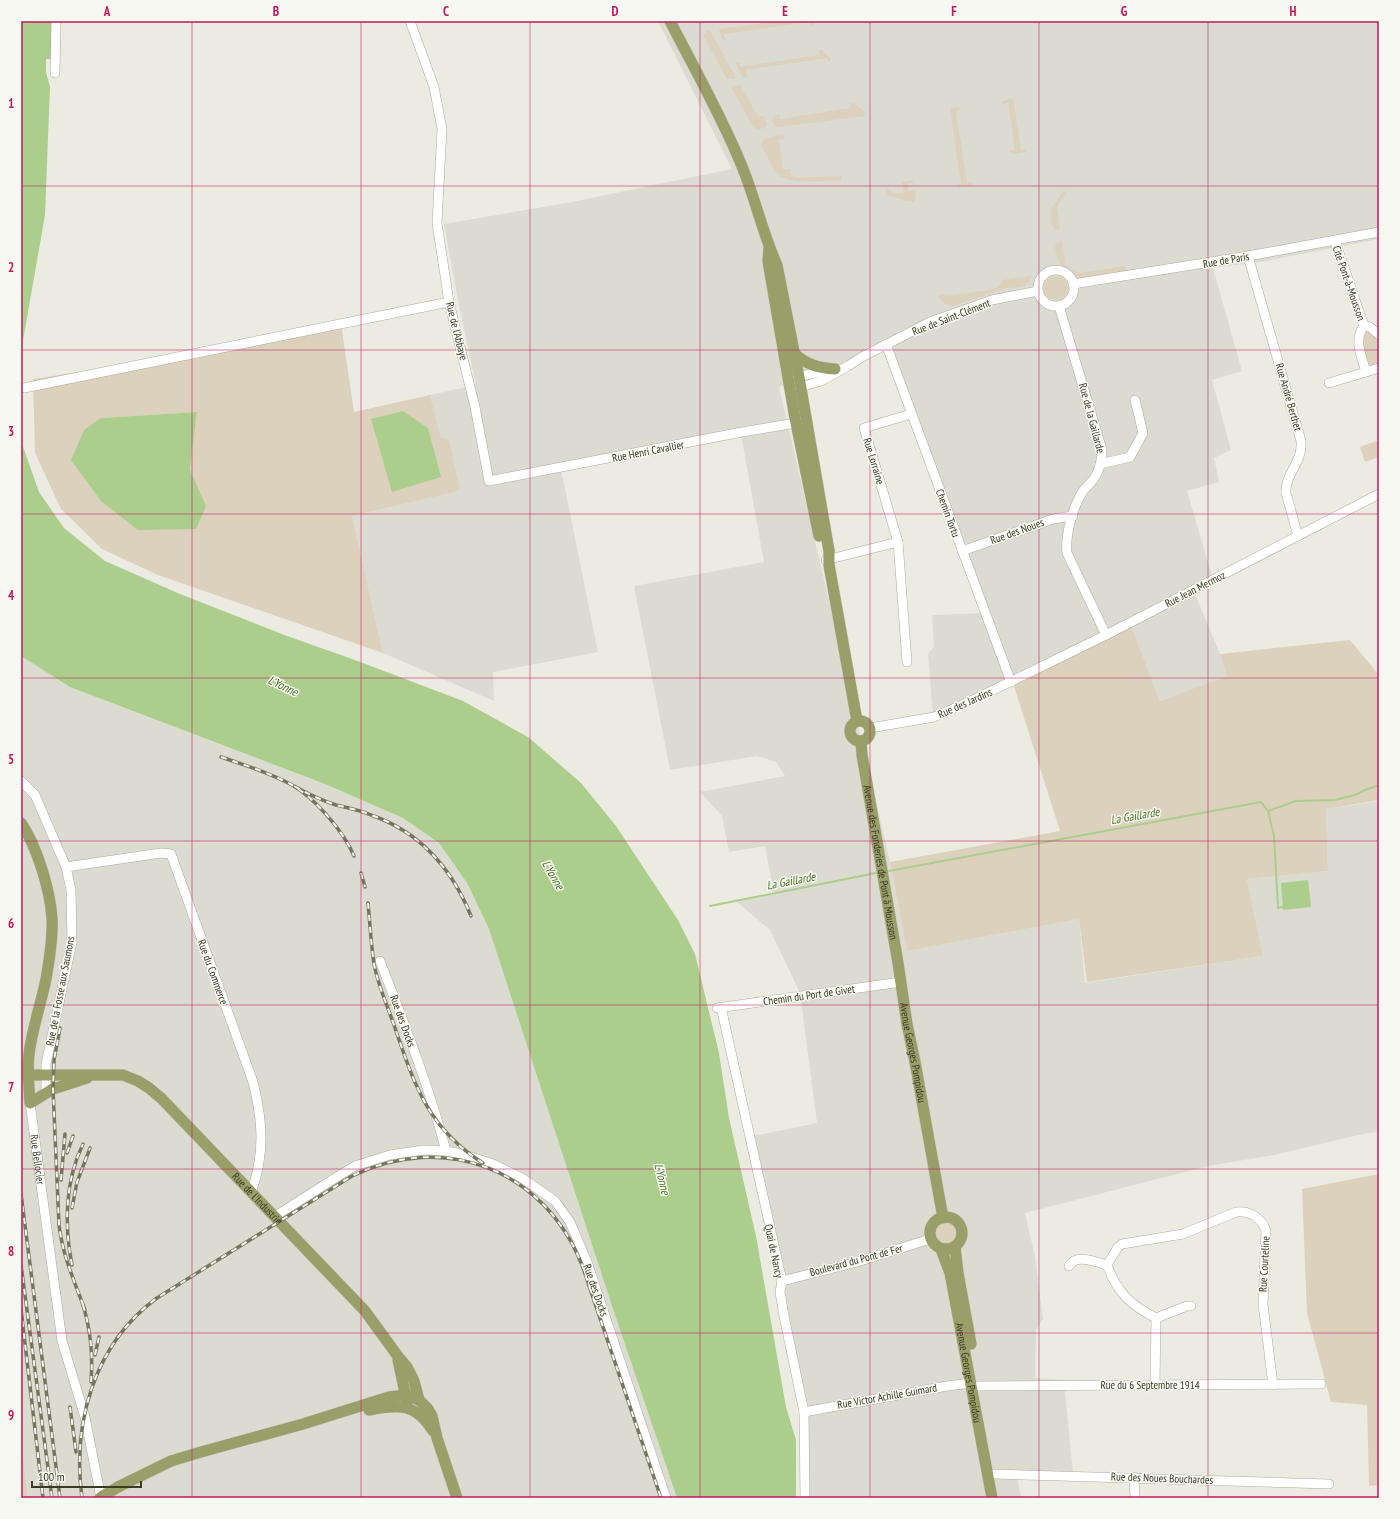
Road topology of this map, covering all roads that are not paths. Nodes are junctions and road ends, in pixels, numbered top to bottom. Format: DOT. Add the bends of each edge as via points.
graph roads {
  1 [pos="56,21"];
  2 [pos="410,21"];
  3 [pos="670,21"];
  4 [pos="55,73"];
  5 [pos="1379,232"];
  6 [pos="1335,240"];
  7 [pos="769,248"];
  8 [pos="1248,256"];
  9 [pos="1073,284"];
  10 [pos="1038,291"];
  11 [pos="450,302"];
  12 [pos="1059,306"];
  13 [pos="1364,326"];
  14 [pos="1379,335"];
  15 [pos="886,344"];
  16 [pos="795,354"];
  17 [pos="848,366"];
  18 [pos="1379,368"];
  19 [pos="835,369"];
  20 [pos="1366,372"];
  21 [pos="795,383"];
  22 [pos="1329,383"];
  23 [pos="24,388"];
  24 [pos="1135,400"];
  25 [pos="911,414"];
  26 [pos="802,422"];
  27 [pos="1100,464"];
  28 [pos="489,481"];
  29 [pos="1379,494"];
  30 [pos="1073,516"];
  31 [pos="1298,536"];
  32 [pos="898,542"];
  33 [pos="962,551"];
  34 [pos="828,561"];
  35 [pos="1106,635"];
  36 [pos="907,662"];
  37 [pos="1011,682"];
  38 [pos="857,722"];
  39 [pos="870,728"];
  40 [pos="861,742"];
  41 [pos="21,781"];
  42 [pos="21,823"];
  43 [pos="66,867"];
  44 [pos="380,960"];
  45 [pos="901,982"];
  46 [pos="719,1008"];
  47 [pos="28,1075"];
  48 [pos="46,1075"];
  49 [pos="97,1075"];
  50 [pos="46,1093"];
  51 [pos="30,1103"];
  52 [pos="446,1151"];
  53 [pos="251,1193"];
  54 [pos="274,1217"];
  55 [pos="943,1218"];
  56 [pos="930,1239"];
  57 [pos="955,1247"];
  58 [pos="941,1249"];
  59 [pos="1107,1265"];
  60 [pos="1068,1266"];
  61 [pos="782,1281"];
  62 [pos="1191,1306"];
  63 [pos="1156,1318"];
  64 [pos="397,1356"];
  65 [pos="402,1376"];
  66 [pos="1273,1384"];
  67 [pos="1321,1384"];
  68 [pos="974,1385"];
  69 [pos="1155,1386"];
  70 [pos="389,1397"];
  71 [pos="412,1398"];
  72 [pos="804,1412"];
  73 [pos="303,1424"];
  74 [pos="995,1474"];
  75 [pos="1134,1477"];
  76 [pos="1329,1484"];
  77 [pos="101,1498"];
  78 [pos="457,1498"];
  79 [pos="666,1498"];
  80 [pos="805,1498"];
  81 [pos="992,1498"];
  82 [pos="1000,1498"];
  83 [pos="1135,1498"];
  1 -- 4 [label="street"];
  2 -- 11 [label="street, Rue de l'Abbaye" via="434,87 442,129 437,223"];
  3 -- 7 [label="main road" via="742,165"];
  5 -- 6 [label="street, Rue de Paris"];
  6 -- 8 [label="street, Rue de Paris"];
  6 -- 13 [label="street, Cité Pont-à-Mousson"];
  7 -- 16 [label="main road" via="777,265"];
  7 -- 21 [label="main road" via="768,261"];
  8 -- 9 [label="street, Rue de Paris"];
  8 -- 31 [label="street, Rue André Berthet" via="1301,441 1301,454 1286,487"];
  9 -- 10 [label="street" via="1063,272 1051,271 1042,276"];
  9 -- 12 [label="street" via="1072,296"];
  10 -- 12 [label="street" via="1043,301"];
  10 -- 15 [label="street, Rue de Saint-Clément" via="985,303 930,322"];
  11 -- 23 [label="street"];
  11 -- 28 [label="street, Rue de l'Abbaye" via="476,407"];
  12 -- 27 [label="street, Rue de la Gaillarde" via="1102,450"];
  13 -- 14 [label="street, Cité Pont-à-Mousson" via="1370,327"];
  13 -- 20 [label="street, Cité Pont-à-Mousson" via="1360,332 1358,345"];
  15 -- 17 [label="street, Rue de Saint-Clément"];
  15 -- 25 [label="street, Chemin Tortu"];
  16 -- 19 [label="main road" via="816,367"];
  16 -- 21 [label="main road"];
  17 -- 19 [label="street, Rue de Saint-Clément"];
  17 -- 21 [label="street, Rue de Saint-Clément" via="821,381"];
  18 -- 20 [label="street"];
  19 -- 21 [label="street, Rue de Saint-Clément"];
  20 -- 22 [label="street"];
  21 -- 26 [label="main road"];
  24 -- 27 [label="street" via="1143,433 1130,457"];
  25 -- 32 [label="street, Rue Lorraine" via="864,428"];
  25 -- 33 [label="street, Chemin Tortu"];
  26 -- 28 [label="street, Rue Henri Cavallier"];
  26 -- 34 [label="main road"];
  27 -- 30 [label="street, Rue de la Gaillarde" via="1096,476 1079,499"];
  29 -- 31 [label="street, Rue Jean Mermoz"];
  30 -- 33 [label="street, Rue des Noues" via="1053,518"];
  30 -- 35 [label="street, Rue de la Gaillarde" via="1066,542 1066,553"];
  31 -- 35 [label="street, Rue Jean Mermoz"];
  32 -- 34 [label="street"];
  32 -- 36 [label="street, Rue Lorraine"];
  33 -- 37 [label="street, Chemin Tortu"];
  34 -- 38 [label="main road"];
  35 -- 37 [label="street, Rue Jean Mermoz"];
  37 -- 39 [label="street, Rue des Jardins" via="934,717"];
  38 -- 39 [label="main road" via="866,723"];
  38 -- 40 [label="main road" via="851,725 850,735 854,740"];
  39 -- 40 [label="main road" via="868,738"];
  40 -- 45 [label="main road, Avenue des Fonderies de Pont à Mousson"];
  41 -- 43 [label="street, Rue de la Fosse aux Saumons" via="35,795"];
  42 -- 47 [label="main road, Rue Bellocier" via="34,848 44,877 52,919 49,959 29,1054"];
  43 -- 48 [label="street, Rue de la Fosse aux Saumons" via="71,890 72,942 46,1064"];
  43 -- 53 [label="street, Rue du Commerce" via="161,853 171,854 253,1082 260,1110 259,1165"];
  44 -- 52 [label="street, Rue des Docks" via="432,1102"];
  45 -- 46 [label="street, Chemin du Port de Givet"];
  45 -- 55 [label="main road, Avenue Georges Pompidou"];
  46 -- 61 [label="street, Quai de Nancy"];
  47 -- 48 [label="main road, Rue de l'Industrie"];
  47 -- 51 [label="main road, Rue Bellocier"];
  48 -- 49 [label="main road, Rue de l'Industrie"];
  48 -- 50 [label="street, Rue de la Fosse aux Saumons"];
  49 -- 50 [label="main road"];
  49 -- 53 [label="main road, Rue de l'Industrie" via="123,1075 149,1088"];
  50 -- 51 [label="main road"];
  51 -- 77 [label="street, Rue Bellocier" via="62,1341 85,1417"];
  52 -- 54 [label="street, Rue des Docks" via="412,1151 365,1162"];
  52 -- 79 [label="street, Rue des Docks" via="493,1164 522,1178 555,1201 570,1222 587,1262"];
  53 -- 54 [label="main road, Rue de l'Industrie"];
  54 -- 64 [label="main road, Rue de l'Industrie" via="365,1311"];
  55 -- 56 [label="main road" via="934,1222"];
  55 -- 57 [label="main road" via="954,1220 962,1230 961,1238"];
  56 -- 58 [label="main road"];
  56 -- 61 [label="street, Boulevard du Pont de Fer"];
  57 -- 58 [label="main road"];
  57 -- 68 [label="main road, Avenue Georges Pompidou"];
  58 -- 68 [label="main road, Avenue Georges Pompidou" via="950,1273"];
  59 -- 60 [label="street" via="1077,1258"];
  59 -- 63 [label="street" via="1119,1291 1131,1303"];
  59 -- 66 [label="street, Rue Courteline" via="1118,1246 1127,1242 1183,1234 1236,1212 1256,1217 1266,1231 1263,1304"];
  61 -- 72 [label="street, Quai de Nancy" via="780,1292 784,1316"];
  62 -- 63 [label="street"];
  63 -- 69 [label="street"];
  64 -- 65 [label="main road"];
  64 -- 71 [label="main road, Rue de l'Industrie" via="407,1367 414,1381"];
  65 -- 70 [label="main road"];
  65 -- 71 [label="main road"];
  66 -- 67 [label="street, Rue du 6 Septembre 1914"];
  66 -- 69 [label="street, Rue du 6 Septembre 1914"];
  68 -- 69 [label="street, Rue du 6 Septembre 1914"];
  68 -- 72 [label="street, Rue Victor Achille Guimard" via="926,1389"];
  68 -- 74 [label="main road, Avenue Georges Pompidou"];
  68 -- 81 [label="main road, Avenue Georges Pompidou"];
  70 -- 71 [label="main road"];
  70 -- 73 [label="main road"];
  71 -- 73 [label="main road"];
  71 -- 78 [label="main road" via="428,1409 432,1416"];
  72 -- 80 [label="street, Quai de Nancy"];
  73 -- 77 [label="main road, bridge" via="171,1461 118,1486"];
  74 -- 75 [label="street, Rue des Noues Bouchardes"];
  74 -- 82 [label="main road, Avenue Georges Pompidou"];
  75 -- 76 [label="street, Rue des Noues Bouchardes"];
  75 -- 83 [label="street"];
}
